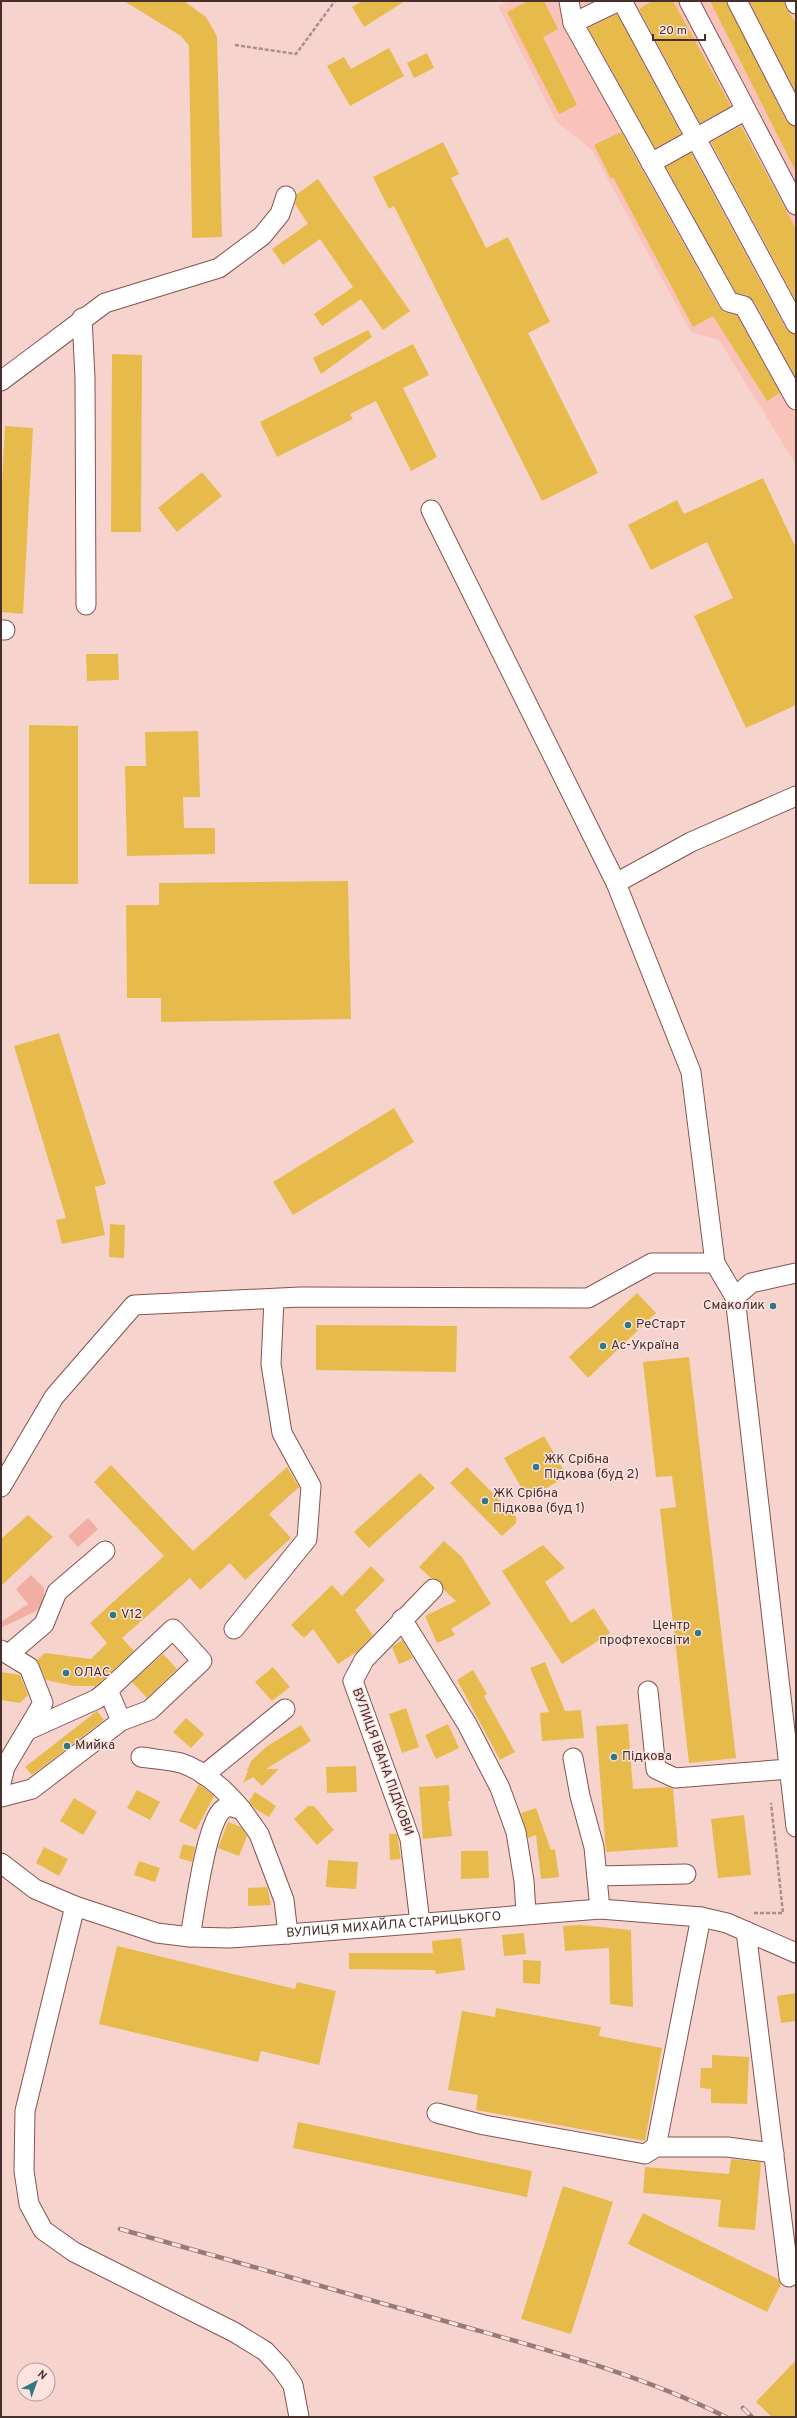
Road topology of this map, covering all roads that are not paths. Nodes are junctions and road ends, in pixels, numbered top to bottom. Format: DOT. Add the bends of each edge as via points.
graph roads {
  1 [pos="569,1"];
  2 [pos="620,1"];
  3 [pos="690,1"];
  4 [pos="737,1"];
  5 [pos="573,23"];
  6 [pos="746,110"];
  7 [pos="796,116"];
  8 [pos="696,139"];
  9 [pos="652,164"];
  10 [pos="286,196"];
  11 [pos="796,205"];
  12 [pos="82,318"];
  13 [pos="796,324"];
  14 [pos="1,381"];
  15 [pos="796,400"];
  16 [pos="432,510"];
  17 [pos="86,605"];
  18 [pos="796,796"];
  19 [pos="616,884"];
  20 [pos="715,1263"];
  21 [pos="796,1273"];
  22 [pos="735,1297"];
  23 [pos="274,1299"];
  24 [pos="1,1487"];
  25 [pos="105,1551"];
  26 [pos="433,1589"];
  27 [pos="402,1619"];
  28 [pos="234,1629"];
  29 [pos="5,1652"];
  30 [pos="108,1690"];
  31 [pos="648,1691"];
  32 [pos="285,1710"];
  33 [pos="121,1721"];
  34 [pos="28,1730"];
  35 [pos="141,1757"];
  36 [pos="573,1758"];
  37 [pos="789,1769"];
  38 [pos="2,1770"];
  39 [pos="204,1775"];
  40 [pos="1,1797"];
  41 [pos="242,1810"];
  42 [pos="796,1827"];
  43 [pos="1,1863"];
  44 [pos="686,1874"];
  45 [pos="597,1876"];
  46 [pos="75,1906"];
  47 [pos="600,1909"];
  48 [pos="526,1913"];
  49 [pos="701,1917"];
  50 [pos="420,1923"];
  51 [pos="746,1931"];
  52 [pos="288,1934"];
  53 [pos="190,1937"];
  54 [pos="796,1953"];
  55 [pos="437,2113"];
  56 [pos="656,2147"];
  57 [pos="774,2153"];
  58 [pos="789,2218"];
  59 [pos="790,2277"];
  60 [pos="299,2417"];
  1 -- 5 [label="street"];
  2 -- 5 [label="street"];
  2 -- 8 [label="street"];
  3 -- 6 [label="street"];
  4 -- 7 [label="street"];
  5 -- 9 [label="street"];
  6 -- 8 [label="street"];
  6 -- 11 [label="street"];
  8 -- 9 [label="street"];
  8 -- 13 [label="street"];
  9 -- 15 [label="street" via="729,302 744,306"];
  10 -- 12 [label="street" via="280,214 262,236 219,268 105,303"];
  12 -- 14 [label="street" via="57,340"];
  12 -- 17 [label="street" via="85,378"];
  16 -- 19 [label="street"];
  18 -- 19 [label="street" via="691,842"];
  19 -- 20 [label="street" via="691,1072"];
  20 -- 22 [label="street"];
  20 -- 23 [label="street" via="652,1263 588,1298"];
  21 -- 22 [label="street" via="751,1283"];
  22 -- 37 [label="street"];
  23 -- 24 [label="street" via="134,1305 54,1397"];
  23 -- 28 [label="street" via="271,1364 282,1433 311,1486 307,1539"];
  25 -- 29 [label="street" via="57,1592 44,1624"];
  26 -- 27 [label="street, ВУЛИЦЯ ІВАНА ПІДКОВИ"];
  27 -- 48 [label="street" via="466,1724 500,1788 516,1832"];
  27 -- 50 [label="street, ВУЛИЦЯ ІВАНА ПІДКОВИ" via="364,1660 353,1681 410,1839"];
  29 -- 34 [label="street" via="30,1667 43,1702"];
  30 -- 33 [label="street"];
  30 -- 33 [label="street" via="173,1629 202,1662 150,1710"];
  30 -- 34 [label="street" via="97,1699"];
  31 -- 37 [label="street" via="656,1769 675,1778"];
  32 -- 39 [label="street"];
  33 -- 40 [label="street" via="32,1788"];
  34 -- 38 [label="street"];
  35 -- 39 [label="street" via="181,1764"];
  36 -- 45 [label="street" via="594,1847"];
  37 -- 42 [label="street"];
  39 -- 41 [label="street" via="228,1793"];
  41 -- 52 [label="street" via="259,1834 274,1870 284,1900"];
  41 -- 53 [label="street" via="229,1806 221,1811 214,1827 200,1876"];
  43 -- 46 [label="street, ВУЛИЦЯ МИХАЙЛА СТАРИЦЬКОГО" via="35,1889"];
  44 -- 45 [label="street"];
  45 -- 47 [label="street"];
  46 -- 53 [label="street, ВУЛИЦЯ МИХАЙЛА СТАРИЦЬКОГО" via="157,1933"];
  46 -- 60 [label="street" via="25,2111 24,2171 29,2204 43,2230 74,2252 234,2332 265,2351 293,2385"];
  47 -- 48 [label="street, ВУЛИЦЯ МИХАЙЛА СТАРИЦЬКОГО"];
  47 -- 49 [label="street, ВУЛИЦЯ МИХАЙЛА СТАРИЦЬКОГО"];
  48 -- 50 [label="street, ВУЛИЦЯ МИХАЙЛА СТАРИЦЬКОГО"];
  49 -- 51 [label="street, ВУЛИЦЯ МИХАЙЛА СТАРИЦЬКОГО"];
  49 -- 56 [label="street"];
  50 -- 52 [label="street, ВУЛИЦЯ МИХАЙЛА СТАРИЦЬКОГО"];
  51 -- 54 [label="street, ВУЛИЦЯ МИХАЙЛА СТАРИЦЬКОГО"];
  51 -- 57 [label="street"];
  52 -- 53 [label="street, ВУЛИЦЯ МИХАЙЛА СТАРИЦЬКОГО" via="229,1938"];
  55 -- 56 [label="street" via="484,2125 645,2154"];
  56 -- 57 [label="street" via="727,2147"];
  57 -- 58 [label="street"];
  58 -- 59 [label="street"];
}
